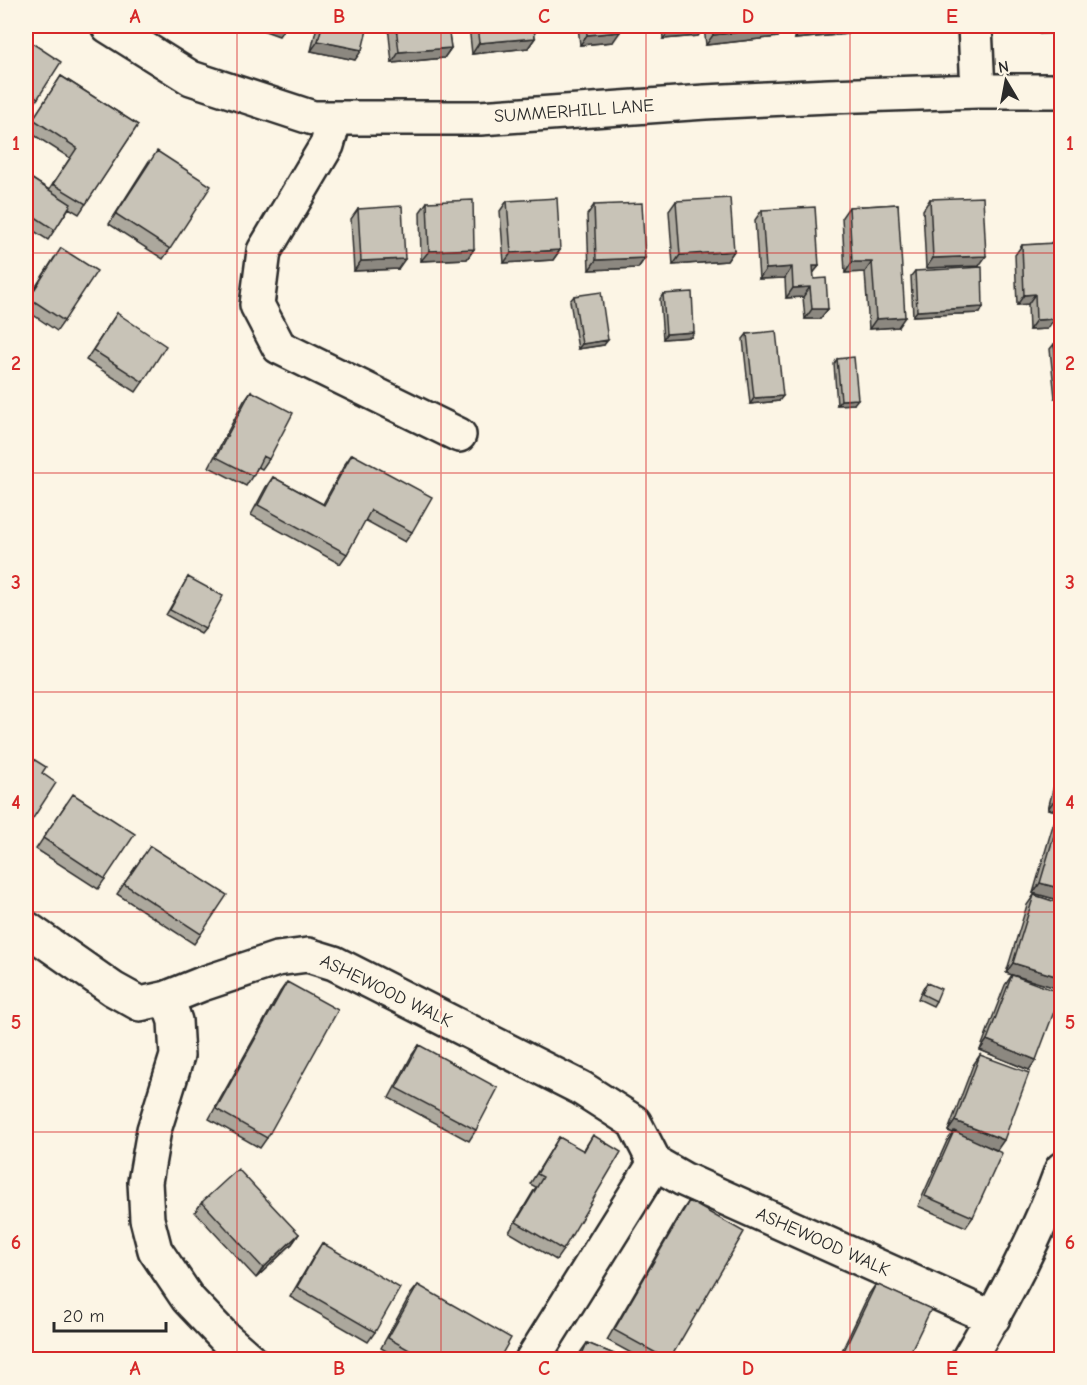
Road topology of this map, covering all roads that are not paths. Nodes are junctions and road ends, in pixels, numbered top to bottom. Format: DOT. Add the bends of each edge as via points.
graph roads {
  1 [pos="108,26"];
  2 [pos="975,26"];
  3 [pos="978,91"];
  4 [pos="1062,91"];
  5 [pos="335,118"];
  6 [pos="459,435"];
  7 [pos="26,928"];
  8 [pos="167,998"];
  9 [pos="655,1163"];
  10 [pos="1062,1169"];
  11 [pos="993,1318"];
  12 [pos="250,1359"];
  13 [pos="532,1359"];
  14 [pos="968,1359"];
  1 -- 5 [label="street, SUMMERHILL LANE" via="191,78 313,118"];
  2 -- 3 [label="street"];
  3 -- 4 [label="street, SUMMERHILL LANE"];
  3 -- 5 [label="street, SUMMERHILL LANE" via="705,102 480,118"];
  5 -- 6 [label="street" via="327,145 264,251 257,306 279,346"];
  7 -- 8 [label="street, ASHEWOOD WALK" via="140,1004"];
  8 -- 9 [label="street, ASHEWOOD WALK" via="277,959 309,955 334,963 581,1088 634,1122"];
  8 -- 12 [label="street" via="175,1021 177,1056 154,1130 145,1182 147,1219 155,1250 188,1299"];
  9 -- 11 [label="street, ASHEWOOD WALK"];
  9 -- 13 [label="street"];
  10 -- 11 [label="street"];
  11 -- 14 [label="street"];
}
